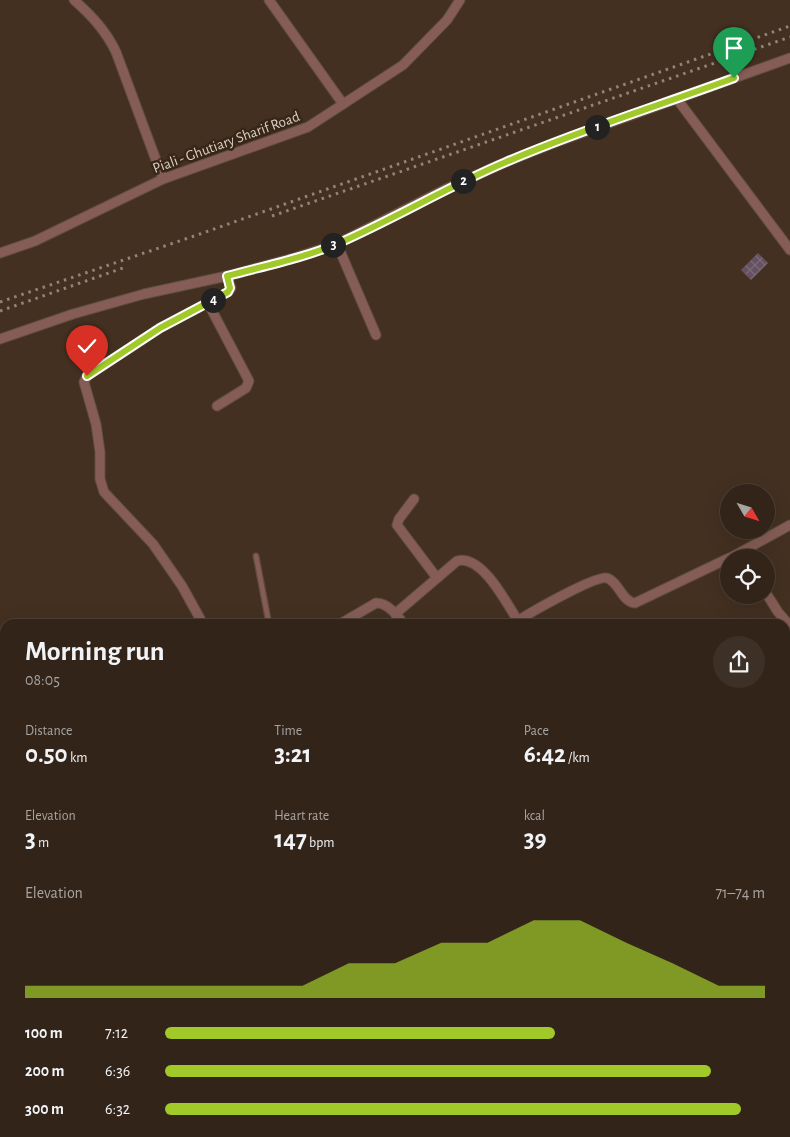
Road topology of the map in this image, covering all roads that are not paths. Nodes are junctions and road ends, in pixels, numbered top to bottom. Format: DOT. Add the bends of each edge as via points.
graph roads {
  1 [pos="74,0"];
  2 [pos="269,0"];
  3 [pos="460,0"];
  4 [pos="790,58"];
  5 [pos="677,99"];
  6 [pos="343,104"];
  7 [pos="156,182"];
  8 [pos="337,244"];
  9 [pos="790,250"];
  10 [pos="0,254"];
  11 [pos="227,276"];
  12 [pos="208,303"];
  13 [pos="376,335"];
  14 [pos="0,339"];
  15 [pos="217,406"];
  16 [pos="414,500"];
  17 [pos="790,525"];
  18 [pos="752,549"];
  19 [pos="256,556"];
  20 [pos="720,562"];
  21 [pos="436,578"];
  22 [pos="774,604"];
  23 [pos="395,614"];
  24 [pos="200,619"];
  25 [pos="268,619"];
  26 [pos="349,619"];
  27 [pos="400,619"];
  28 [pos="513,619"];
  29 [pos="520,619"];
  30 [pos="785,619"];
  1 -- 7 [label="street" via="109,36"];
  2 -- 6 [label="street"];
  3 -- 6 [label="street, Piali - Ghutiary Sharif Road" via="447,20 403,65"];
  4 -- 5 [label="street"];
  5 -- 8 [label="street" via="506,162"];
  5 -- 9 [label="street"];
  6 -- 7 [label="street, Piali - Ghutiary Sharif Road" via="308,127"];
  7 -- 10 [label="street, Piali - Ghutiary Sharif Road" via="35,241"];
  8 -- 11 [label="street"];
  8 -- 13 [label="street"];
  11 -- 12 [label="street" via="230,290"];
  11 -- 14 [label="street" via="144,294"];
  12 -- 15 [label="street" via="249,381 246,388"];
  12 -- 24 [label="street" via="160,328 87,376 84,382 96,424 104,492 153,544"];
  16 -- 21 [label="street" via="397,525"];
  17 -- 18 [label="street"];
  19 -- 25 [label="lane"];
  20 -- 29 [label="street" via="635,603 628,601 610,580 600,578"];
  21 -- 23 [label="street"];
  21 -- 28 [label="street" via="457,561 470,563 493,582"];
  22 -- 30 [label="street"];
  23 -- 26 [label="street" via="386,605 376,603"];
  23 -- 27 [label="street"];
}
